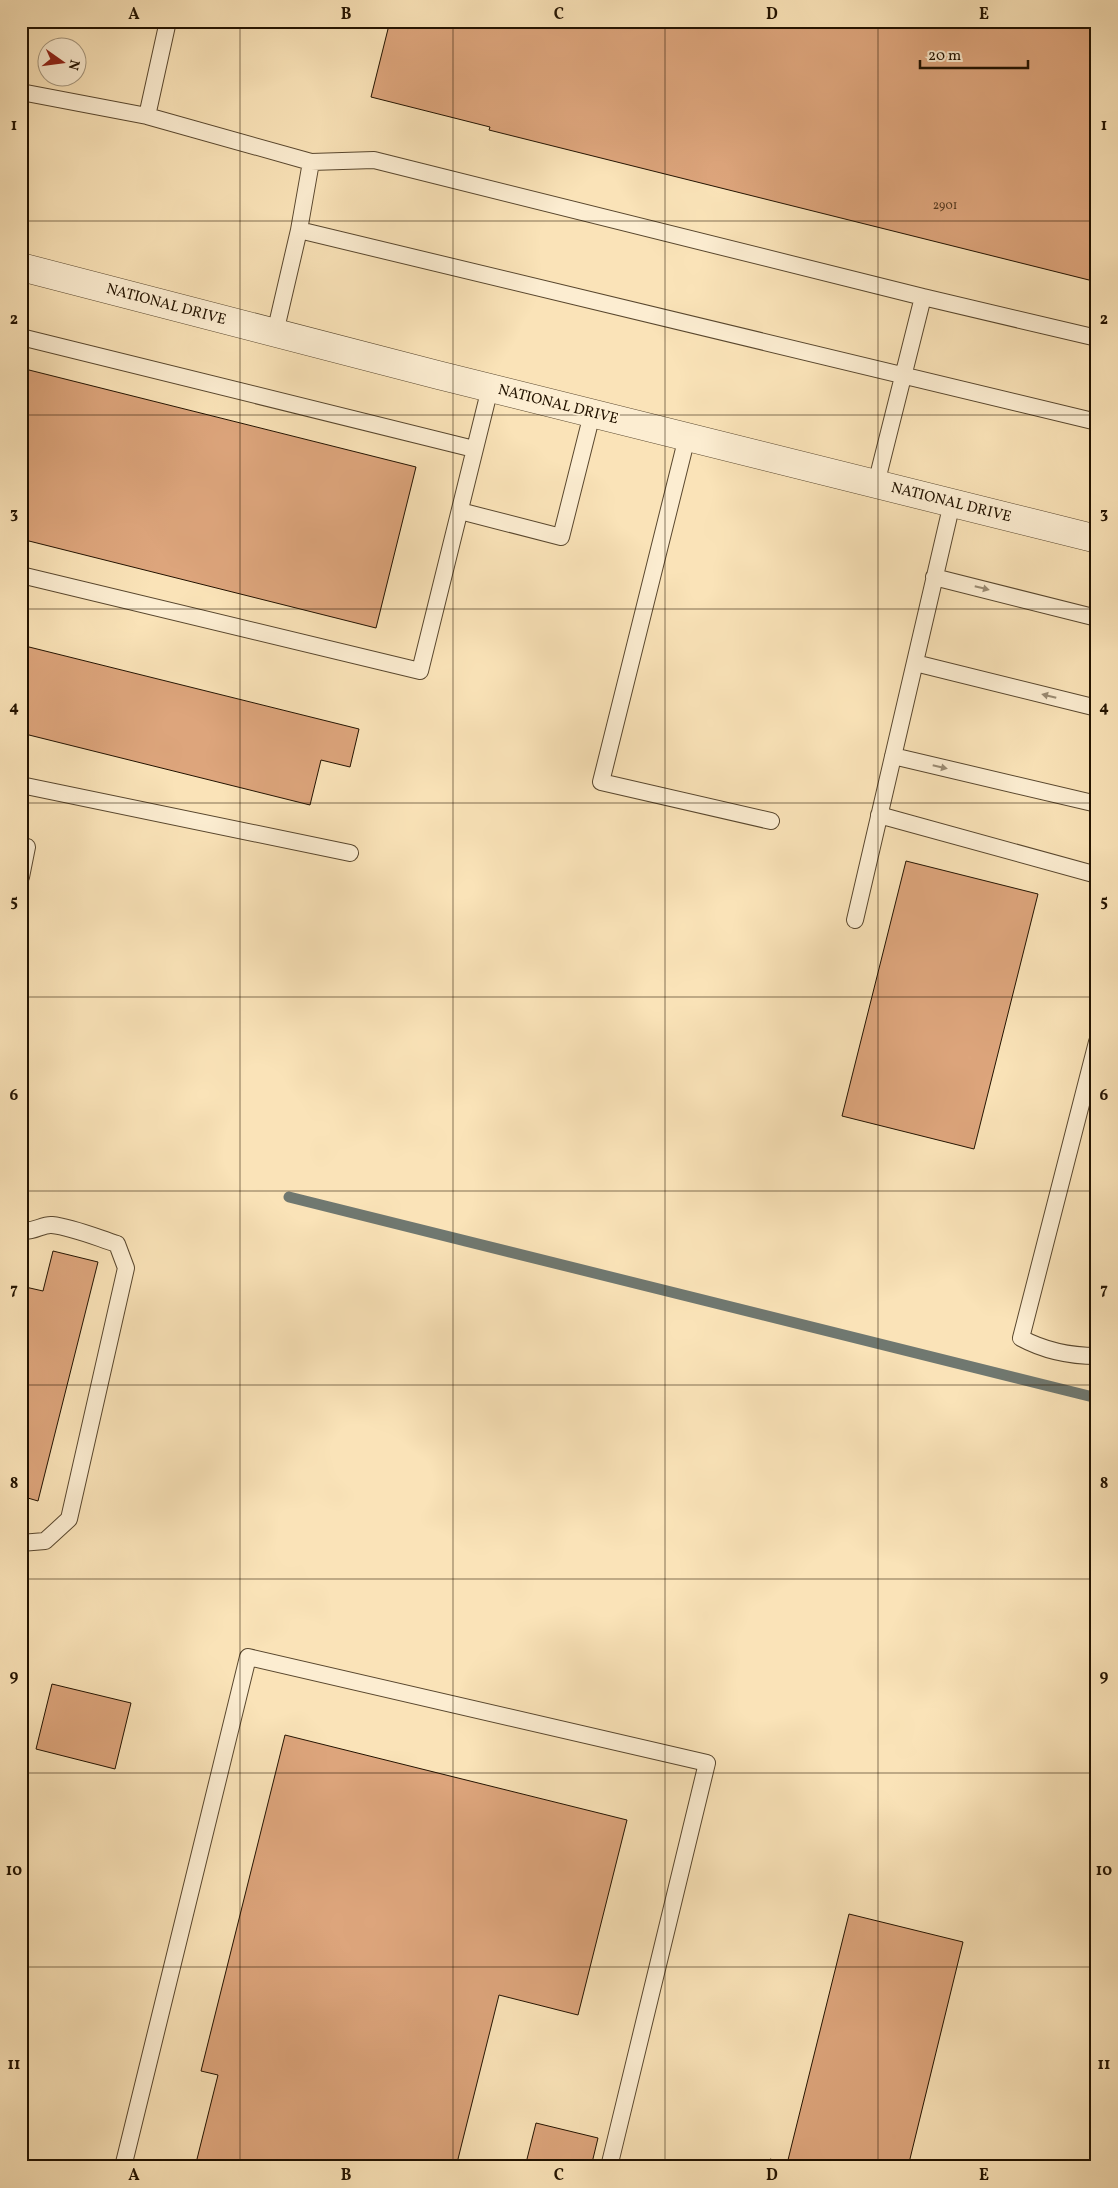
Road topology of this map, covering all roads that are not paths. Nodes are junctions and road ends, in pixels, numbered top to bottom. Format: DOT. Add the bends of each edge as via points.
graph roads {
  1 [pos="168,21"];
  2 [pos="21,92"];
  3 [pos="147,116"];
  4 [pos="311,162"];
  5 [pos="299,230"];
  6 [pos="21,267"];
  7 [pos="923,297"];
  8 [pos="275,333"];
  9 [pos="21,337"];
  10 [pos="1097,338"];
  11 [pos="903,375"];
  12 [pos="490,388"];
  13 [pos="592,414"];
  14 [pos="1097,422"];
  15 [pos="687,437"];
  16 [pos="474,449"];
  17 [pos="876,484"];
  18 [pos="952,503"];
  19 [pos="460,511"];
  20 [pos="1097,539"];
  21 [pos="21,575"];
  22 [pos="934,577"];
  23 [pos="1097,618"];
  24 [pos="915,663"];
  25 [pos="1097,708"];
  26 [pos="893,756"];
  27 [pos="21,785"];
  28 [pos="1097,804"];
  29 [pos="879,815"];
  30 [pos="771,821"];
  31 [pos="24,847"];
  32 [pos="350,853"];
  33 [pos="1097,875"];
  34 [pos="21,877"];
  35 [pos="855,920"];
  36 [pos="1097,1042"];
  37 [pos="21,1230"];
  38 [pos="1097,1356"];
  39 [pos="21,1544"];
  40 [pos="123,2167"];
  41 [pos="609,2167"];
  1 -- 3 [label="lane"];
  2 -- 3 [label="lane"];
  3 -- 4 [label="lane"];
  4 -- 5 [label="lane"];
  4 -- 7 [label="lane" via="374,160"];
  5 -- 8 [label="lane"];
  5 -- 11 [label="lane"];
  6 -- 8 [label="street, NATIONAL DRIVE"];
  7 -- 10 [label="lane"];
  7 -- 11 [label="lane"];
  8 -- 12 [label="street, NATIONAL DRIVE"];
  9 -- 16 [label="lane"];
  11 -- 14 [label="lane"];
  11 -- 17 [label="lane"];
  12 -- 13 [label="street, NATIONAL DRIVE"];
  12 -- 16 [label="lane"];
  13 -- 15 [label="street, NATIONAL DRIVE"];
  13 -- 19 [label="lane" via="561,537"];
  15 -- 17 [label="street, NATIONAL DRIVE"];
  15 -- 30 [label="lane" via="601,782"];
  16 -- 19 [label="lane"];
  17 -- 18 [label="street, NATIONAL DRIVE"];
  18 -- 20 [label="street, NATIONAL DRIVE"];
  18 -- 22 [label="lane"];
  19 -- 21 [label="lane" via="420,671"];
  22 -- 23 [label="lane, one-way"];
  22 -- 24 [label="lane"];
  25 -- 24 [label="lane, one-way"];
  24 -- 26 [label="lane"];
  26 -- 28 [label="lane, one-way"];
  26 -- 29 [label="lane"];
  27 -- 32 [label="lane"];
  29 -- 33 [label="lane"];
  29 -- 35 [label="lane"];
  31 -- 34 [label="lane"];
  36 -- 38 [label="lane" via="1021,1338 1066,1355"];
  37 -- 39 [label="lane" via="50,1224 117,1244 126,1268 69,1519 45,1541"];
  40 -- 41 [label="lane" via="248,1657 707,1763"];
}
